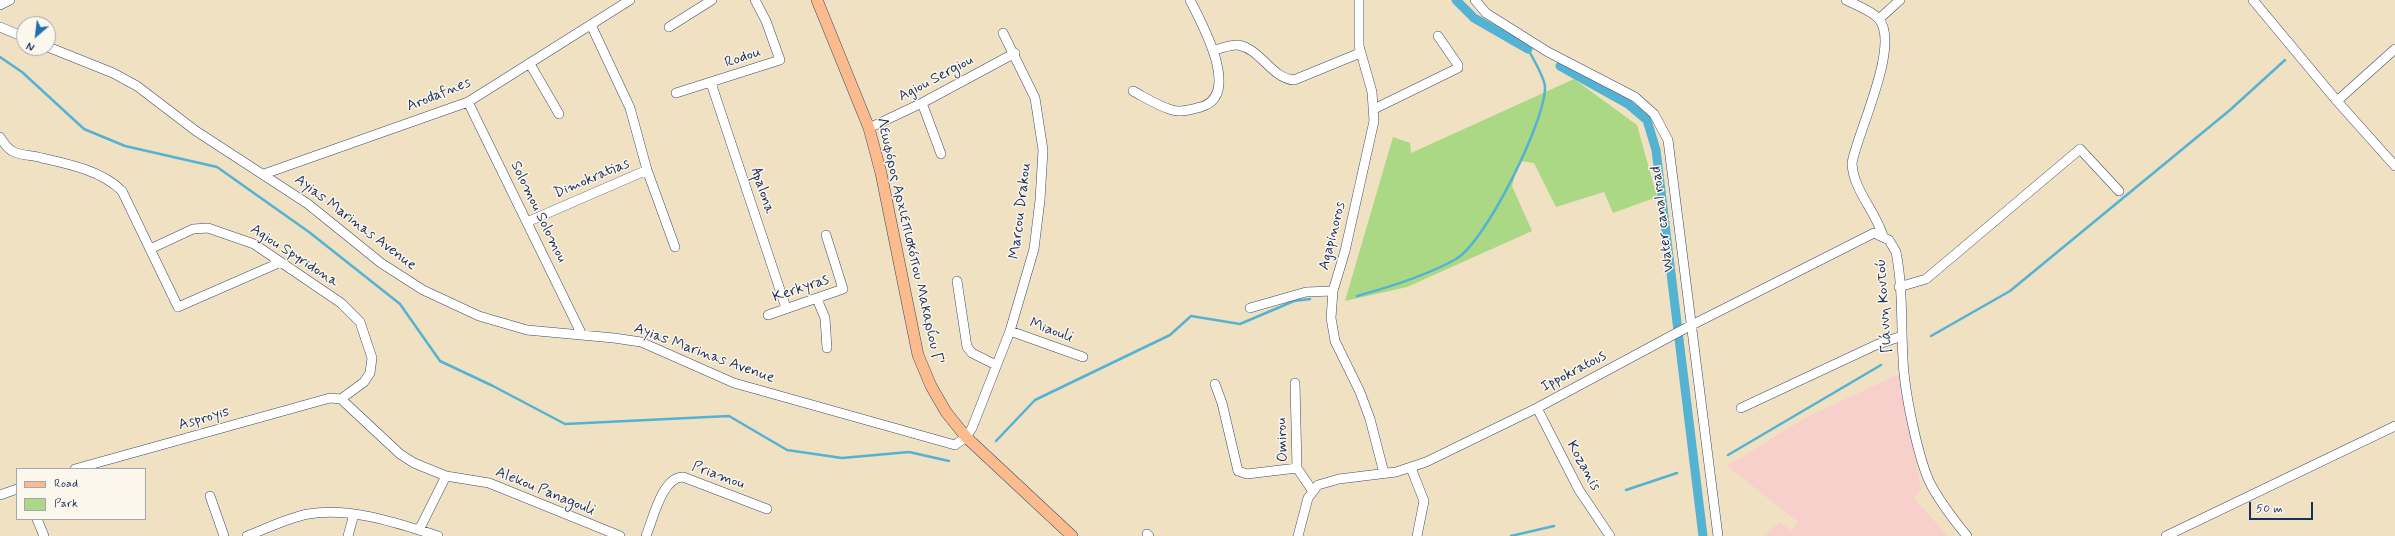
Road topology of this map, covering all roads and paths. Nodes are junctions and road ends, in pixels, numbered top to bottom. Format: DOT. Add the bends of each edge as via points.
graph roads {
  1 [pos="630,0"];
  2 [pos="712,0"];
  3 [pos="755,0"];
  4 [pos="817,0"];
  5 [pos="1190,0"];
  6 [pos="1360,0"];
  7 [pos="1475,0"];
  8 [pos="1846,0"];
  9 [pos="1900,0"];
  10 [pos="2253,0"];
  11 [pos="1879,19"];
  12 [pos="591,25"];
  13 [pos="0,27"];
  14 [pos="669,27"];
  15 [pos="1003,33"];
  16 [pos="16,34"];
  17 [pos="1438,36"];
  18 [pos="2395,49"];
  19 [pos="56,50"];
  20 [pos="1213,50"];
  21 [pos="1015,53"];
  22 [pos="1360,53"];
  23 [pos="530,64"];
  24 [pos="711,83"];
  25 [pos="1133,91"];
  26 [pos="676,93"];
  27 [pos="2337,101"];
  28 [pos="468,102"];
  29 [pos="922,103"];
  30 [pos="1374,109"];
  31 [pos="559,114"];
  32 [pos="869,128"];
  33 [pos="0,137"];
  34 [pos="3,148"];
  35 [pos="941,154"];
  36 [pos="2395,166"];
  37 [pos="647,170"];
  38 [pos="264,174"];
  39 [pos="2119,191"];
  40 [pos="527,222"];
  41 [pos="826,235"];
  42 [pos="1883,236"];
  43 [pos="675,247"];
  44 [pos="150,249"];
  45 [pos="281,262"];
  46 [pos="957,282"];
  47 [pos="1899,287"];
  48 [pos="1333,291"];
  49 [pos="817,299"];
  50 [pos="786,308"];
  51 [pos="1250,308"];
  52 [pos="768,315"];
  53 [pos="1687,328"];
  54 [pos="1010,331"];
  55 [pos="582,335"];
  56 [pos="1902,336"];
  57 [pos="827,348"];
  58 [pos="1083,357"];
  59 [pos="996,365"];
  60 [pos="1295,383"];
  61 [pos="1215,384"];
  62 [pos="341,399"];
  63 [pos="1537,408"];
  64 [pos="1741,408"];
  65 [pos="2394,430"];
  66 [pos="966,437"];
  67 [pos="79,468"];
  68 [pos="1297,468"];
  69 [pos="1411,468"];
  70 [pos="1384,473"];
  71 [pos="446,476"];
  72 [pos="16,489"];
  73 [pos="1312,490"];
  74 [pos="0,495"];
  75 [pos="210,496"];
  76 [pos="767,508"];
  77 [pos="354,514"];
  78 [pos="37,520"];
  79 [pos="419,530"];
  80 [pos="44,536"];
  81 [pos="224,536"];
  82 [pos="246,536"];
  83 [pos="348,536"];
  84 [pos="438,536"];
  85 [pos="620,536"];
  86 [pos="646,536"];
  87 [pos="1072,536"];
  88 [pos="1298,536"];
  89 [pos="1417,536"];
  90 [pos="1610,536"];
  91 [pos="1718,536"];
  92 [pos="1967,536"];
  93 [pos="2166,536"];
  1 -- 12 [label="street, Arodafnes"];
  2 -- 14 [label="street"];
  3 -- 24 [label="street, Rodou" via="766,21 780,60"];
  4 -- 32 [label="main road, Λεωφόρος Αρχιεπισκόπου Μακαρίου Γ'"];
  5 -- 20 [label="street"];
  6 -- 22 [label="street, Agapinoros"];
  7 -- 53 [label="street, Water canal road" via="1486,13 1548,52 1635,97 1654,114 1668,140"];
  8 -- 11 [label="street"];
  9 -- 11 [label="street"];
  10 -- 27 [label="street"];
  11 -- 42 [label="street, Γιάννη Κοντού" via="1882,27 1884,62 1852,163 1854,179 1876,216"];
  12 -- 23 [label="street, Arodafnes"];
  12 -- 37 [label="street" via="630,108"];
  13 -- 16 [label="street"];
  15 -- 21 [label="street, Marcou Drakou"];
  17 -- 30 [label="street" via="1458,64 1458,68"];
  18 -- 27 [label="street"];
  19 -- 38 [label="street, Ayias Marinas Avenue" via="113,73 137,86 196,131"];
  20 -- 22 [label="street" via="1237,45 1244,47 1279,75 1294,80"];
  20 -- 25 [label="street" via="1220,87 1210,104 1177,111"];
  21 -- 29 [label="street, Agiou Sergiou"];
  21 -- 54 [label="street, Marcou Drakou" via="1035,98 1043,150 1034,249"];
  22 -- 30 [label="street, Agapinoros"];
  23 -- 28 [label="street, Arodafnes"];
  23 -- 31 [label="street"];
  24 -- 26 [label="street, Rodou"];
  24 -- 50 [label="street, Apalona"];
  27 -- 36 [label="street"];
  28 -- 38 [label="street, Arodafnes"];
  28 -- 40 [label="street, Solomou Solomou"];
  29 -- 32 [label="street, Agiou Sergiou"];
  29 -- 35 [label="street"];
  30 -- 48 [label="street, Agapinoros" via="1368,152"];
  32 -- 66 [label="main road, Λεωφόρος Αρχιεπισκόπου Μακαρίου Γ'" via="881,173 918,355 937,400"];
  33 -- 34 [label="street"];
  34 -- 44 [label="street" via="93,173 115,184 122,191"];
  37 -- 40 [label="street, Dimokratias"];
  37 -- 43 [label="street"];
  38 -- 55 [label="street, Ayias Marinas Avenue" via="308,204 381,263 423,290 504,325 527,330"];
  39 -- 47 [label="street" via="2080,149 1926,279"];
  40 -- 55 [label="street, Solomou Solomou"];
  41 -- 49 [label="street, Kerkyras" via="843,289"];
  42 -- 47 [label="street, Γιάννη Κοντού" via="1896,252"];
  42 -- 53 [label="street, Ippokratous" via="1874,233 1862,237"];
  44 -- 45 [label="street, Agiou Spyridona" via="193,229 208,228 247,241"];
  44 -- 45 [label="street" via="178,307"];
  45 -- 62 [label="street, Agiou Spyridona" via="341,303 360,322 372,358 372,366 364,382"];
  46 -- 59 [label="street" via="967,347 972,353"];
  47 -- 56 [label="street, Γιάννη Κοντού"];
  48 -- 51 [label="street" via="1306,292"];
  48 -- 70 [label="street, Agapinoros" via="1331,318 1335,340 1370,419"];
  49 -- 50 [label="street, Kerkyras"];
  49 -- 57 [label="street" via="825,318"];
  50 -- 52 [label="street, Kerkyras"];
  53 -- 63 [label="street, Ippokratous"];
  53 -- 91 [label="street, Water canal road"];
  54 -- 58 [label="street, Miaouli"];
  54 -- 59 [label="street, Marcou Drakou"];
  55 -- 66 [label="street, Ayias Marinas Avenue" via="641,342 734,383 948,445 955,445"];
  56 -- 64 [label="street" via="1876,345"];
  56 -- 92 [label="street, Γιάννη Κοντού" via="1911,412 1927,474 1942,503"];
  59 -- 66 [label="street, Marcou Drakou"];
  60 -- 68 [label="street, Omirou"];
  61 -- 68 [label="street" via="1238,471 1247,474"];
  62 -- 67 [label="street, Asproyis" via="330,398"];
  62 -- 71 [label="street, Alekou Panagouli" via="400,454 414,463"];
  63 -- 69 [label="street, Ippokratous"];
  63 -- 90 [label="street, Kozanis" via="1579,490"];
  65 -- 93 [label="street"];
  66 -- 87 [label="main road, Λεωφόρος Αρχιεπισκόπου Μακαρίου Γ'"];
  68 -- 73 [label="street, Omirou"];
  69 -- 70 [label="street, Ippokratous"];
  69 -- 89 [label="street" via="1424,501"];
  70 -- 73 [label="street, Ippokratous" via="1324,482"];
  71 -- 79 [label="street"];
  71 -- 85 [label="street, Alekou Panagouli" via="489,483"];
  72 -- 74 [label="street"];
  73 -- 88 [label="street"];
  75 -- 81 [label="street"];
  76 -- 86 [label="street, Priamou" via="677,477 666,487"];
  77 -- 79 [label="street"];
  77 -- 82 [label="street" via="306,514"];
  77 -- 83 [label="street"];
  78 -- 80 [label="street"];
  79 -- 84 [label="street"];
}
